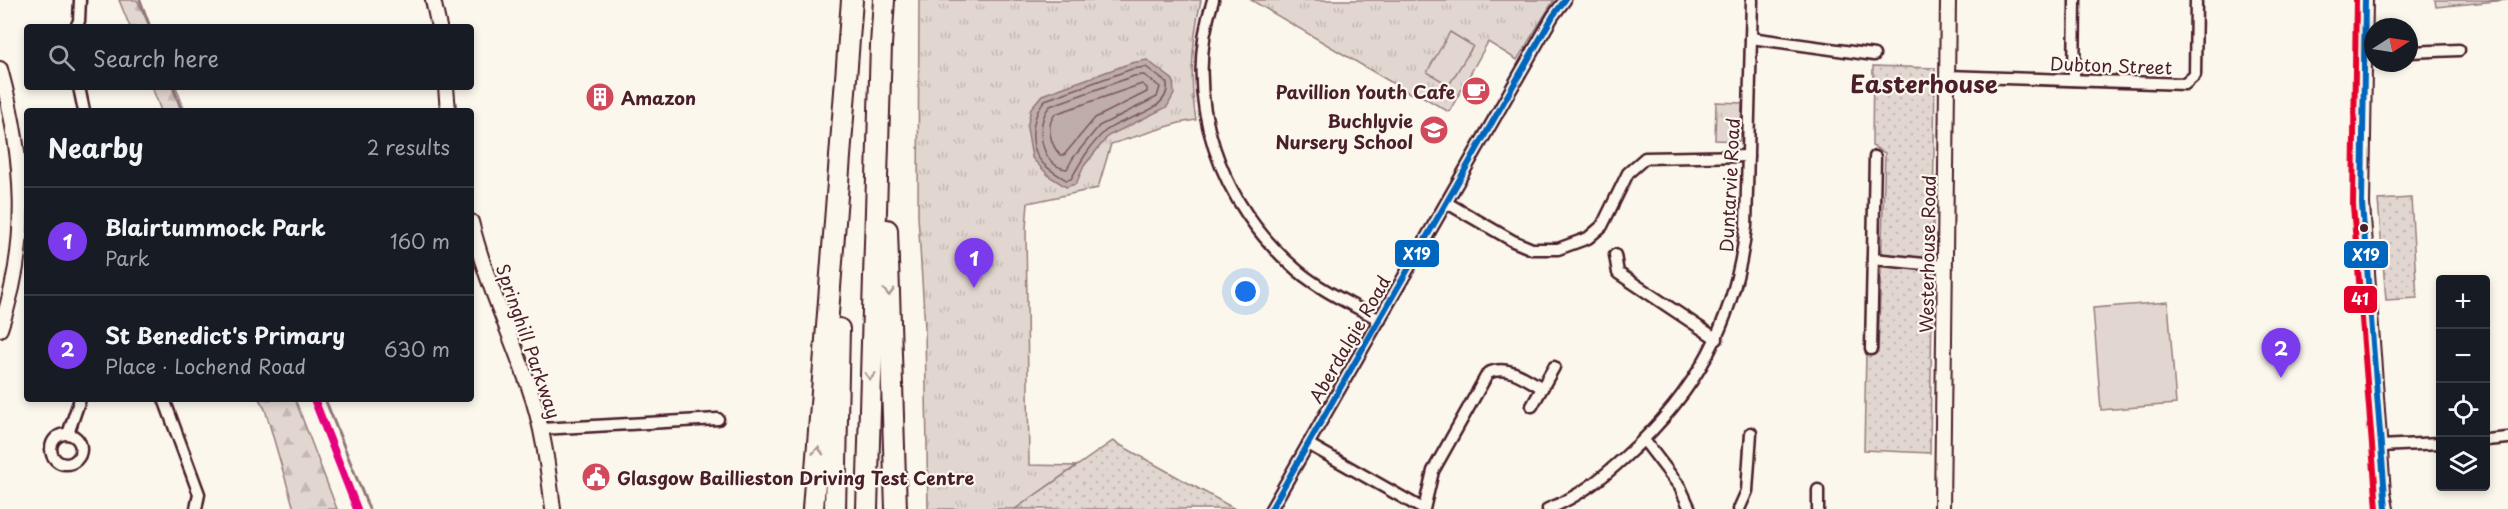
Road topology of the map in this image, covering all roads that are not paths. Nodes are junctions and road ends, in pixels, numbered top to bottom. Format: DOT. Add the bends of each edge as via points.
graph roads {
  1 [pos="80,0"];
  2 [pos="433,0"];
  3 [pos="852,0"];
  4 [pos="884,0"];
  5 [pos="1213,0"];
  6 [pos="1565,0"];
  7 [pos="1752,0"];
  8 [pos="1948,0"];
  9 [pos="2075,0"];
  10 [pos="2196,0"];
  11 [pos="2366,0"];
  12 [pos="2367,18"];
  13 [pos="78,24"];
  14 [pos="438,24"];
  15 [pos="1751,38"];
  16 [pos="849,42"];
  17 [pos="881,45"];
  18 [pos="2459,50"];
  19 [pos="2418,52"];
  20 [pos="1874,55"];
  21 [pos="0,69"];
  22 [pos="2368,72"];
  23 [pos="1947,76"];
  24 [pos="2074,80"];
  25 [pos="80,90"];
  26 [pos="446,90"];
  27 [pos="3,94"];
  28 [pos="83,108"];
  29 [pos="448,108"];
  30 [pos="1748,156"];
  31 [pos="1875,157"];
  32 [pos="1447,203"];
  33 [pos="474,232"];
  34 [pos="1615,255"];
  35 [pos="1873,259"];
  36 [pos="1945,266"];
  37 [pos="1380,320"];
  38 [pos="0,329"];
  39 [pos="1717,339"];
  40 [pos="1871,349"];
  41 [pos="1554,367"];
  42 [pos="1542,388"];
  43 [pos="79,402"];
  44 [pos="165,402"];
  45 [pos="1532,406"];
  46 [pos="718,419"];
  47 [pos="541,429"];
  48 [pos="1751,433"];
  49 [pos="68,434"];
  50 [pos="2508,438"];
  51 [pos="1644,440"];
  52 [pos="2490,440"];
  53 [pos="2436,442"];
  54 [pos="1308,444"];
  55 [pos="2380,446"];
  56 [pos="1818,490"];
  57 [pos="1575,504"];
  58 [pos="196,509"];
  59 [pos="553,509"];
  60 [pos="813,509"];
  61 [pos="836,509"];
  62 [pos="867,509"];
  63 [pos="896,509"];
  64 [pos="1271,509"];
  65 [pos="1424,509"];
  66 [pos="1548,509"];
  67 [pos="1690,509"];
  68 [pos="1738,509"];
  69 [pos="1818,509"];
  70 [pos="1942,509"];
  71 [pos="2386,509"];
  1 -- 13 [label="street"];
  2 -- 14 [label="street"];
  3 -- 16 [label="highway"];
  4 -- 17 [label="highway"];
  5 -- 37 [label="street" via="1204,38 1204,104 1213,148 1229,186 1262,236 1294,267"];
  6 -- 32 [label="street, Aberdalgie Road"];
  7 -- 15 [label="street, Duntarvie Road"];
  8 -- 23 [label="street, Westerhouse Road"];
  9 -- 24 [label="street"];
  10 -- 24 [label="street, Dubton Street" via="2195,75 2185,84"];
  11 -- 12 [label="street"];
  15 -- 20 [label="street"];
  15 -- 30 [label="street, Duntarvie Road"];
  60 -- 16 [label="highway, one-way"];
  16 -- 61 [label="highway" via="835,436"];
  17 -- 62 [label="highway, one-way"];
  17 -- 63 [label="highway, one-way"];
  18 -- 19 [label="street"];
  21 -- 27 [label="street"];
  22 -- 55 [label="street" via="2362,204"];
  23 -- 24 [label="street, Dubton Street"];
  23 -- 36 [label="street, Westerhouse Road"];
  25 -- 28 [label="street"];
  26 -- 29 [label="street"];
  27 -- 38 [label="street" via="15,134 22,217 12,296"];
  30 -- 32 [label="street" via="1646,158 1628,173 1602,226 1588,238 1558,249 1532,249"];
  30 -- 39 [label="street, Duntarvie Road" via="1742,258"];
  31 -- 35 [label="street"];
  32 -- 37 [label="street, Aberdalgie Road"];
  33 -- 47 [label="street, Springhill Parkway"];
  34 -- 39 [label="street" via="1618,273"];
  35 -- 36 [label="street"];
  35 -- 40 [label="street"];
  36 -- 70 [label="street, Westerhouse Road"];
  37 -- 54 [label="street, Aberdalgie Road"];
  39 -- 51 [label="street, Duntarvie Road" via="1700,372"];
  41 -- 42 [label="street"];
  42 -- 45 [label="street"];
  42 -- 65 [label="street" via="1509,370 1497,369 1488,374 1433,471"];
  43 -- 49 [label="street"];
  44 -- 58 [label="street" via="199,494"];
  46 -- 47 [label="street"];
  47 -- 59 [label="street, Springhill Parkway"];
  48 -- 68 [label="street" via="1747,491"];
  50 -- 52 [label="street"];
  51 -- 57 [label="street, Duntarvie Road"];
  51 -- 67 [label="street" via="1680,487"];
  53 -- 55 [label="street"];
  54 -- 64 [label="street, Aberdalgie Road"];
  54 -- 65 [label="street"];
  55 -- 71 [label="street"];
  56 -- 69 [label="street"];
  57 -- 66 [label="street, Duntarvie Road"];
}
